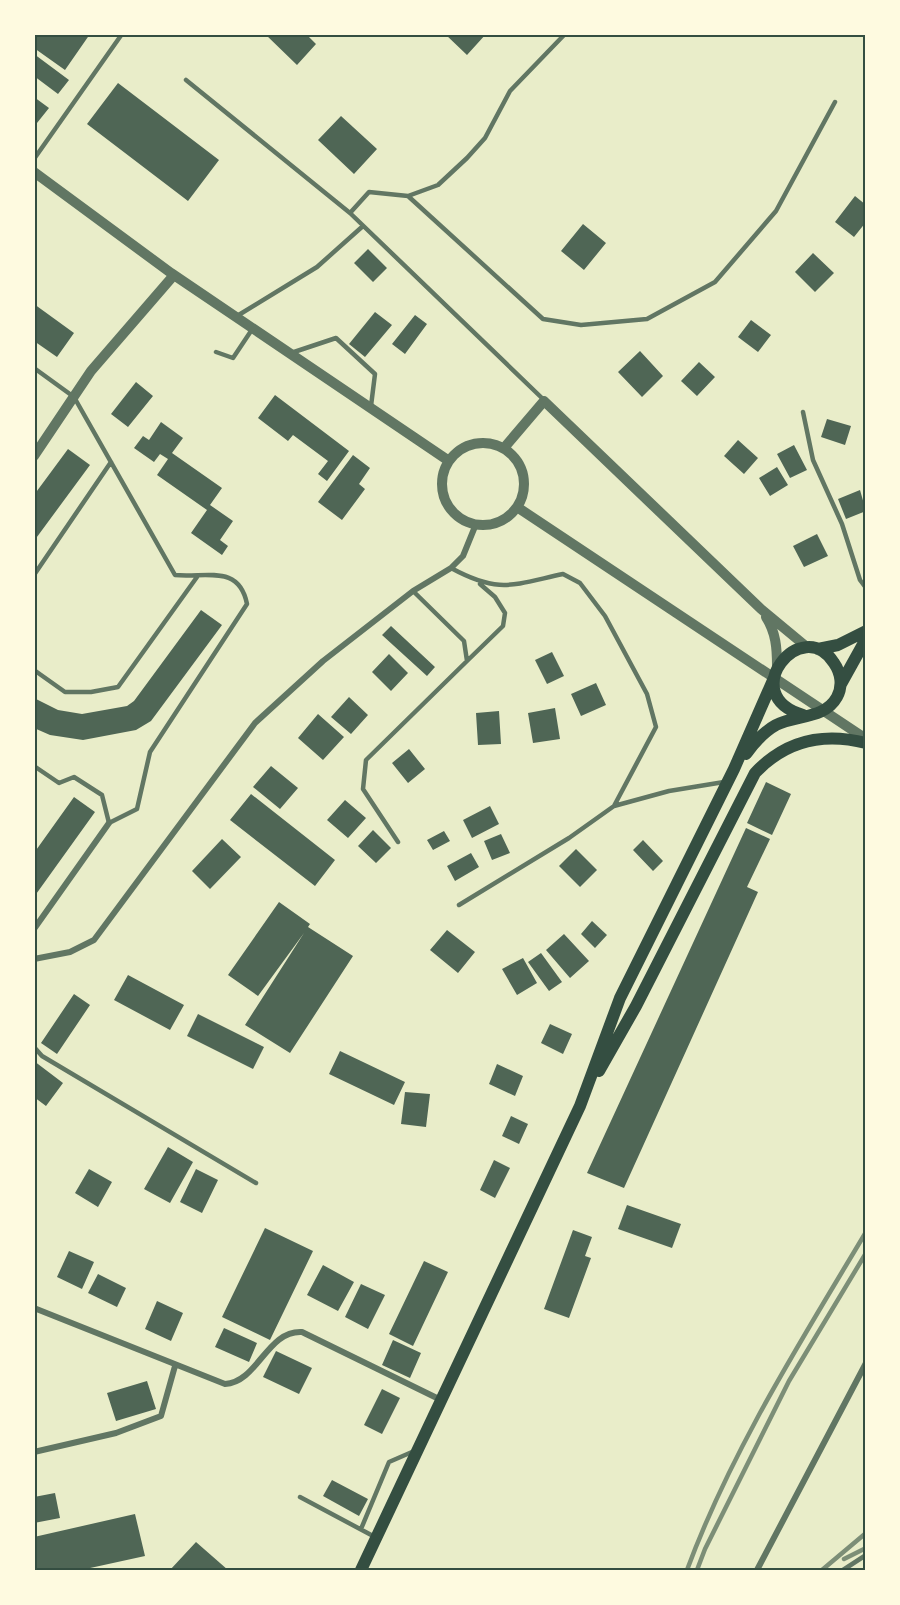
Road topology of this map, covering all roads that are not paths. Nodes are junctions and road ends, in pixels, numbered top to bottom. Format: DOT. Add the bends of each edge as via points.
graph roads {
  1 [pos="122,34"];
  2 [pos="565,34"];
  3 [pos="186,80"];
  4 [pos="834,102"];
  5 [pos="34,159"];
  6 [pos="34,172"];
  7 [pos="408,196"];
  8 [pos="350,213"];
  9 [pos="363,226"];
  10 [pos="174,275"];
  11 [pos="236,317"];
  12 [pos="253,328"];
  13 [pos="216,352"];
  14 [pos="290,353"];
  15 [pos="34,368"];
  16 [pos="74,397"];
  17 [pos="544,400"];
  18 [pos="371,408"];
  19 [pos="803,412"];
  20 [pos="504,448"];
  21 [pos="34,456"];
  22 [pos="449,461"];
  23 [pos="111,462"];
  24 [pos="517,507"];
  25 [pos="476,524"];
  26 [pos="451,568"];
  27 [pos="34,575"];
  28 [pos="197,577"];
  29 [pos="478,582"];
  30 [pos="866,588"];
  31 [pos="413,591"];
  32 [pos="761,609"];
  33 [pos="866,631"];
  34 [pos="866,639"];
  35 [pos="813,648"];
  36 [pos="467,661"];
  37 [pos="34,670"];
  38 [pos="775,672"];
  39 [pos="841,684"];
  40 [pos="803,715"];
  41 [pos="866,739"];
  42 [pos="866,743"];
  43 [pos="34,766"];
  44 [pos="734,769"];
  45 [pos="728,782"];
  46 [pos="614,806"];
  47 [pos="109,823"];
  48 [pos="398,842"];
  49 [pos="459,905"];
  50 [pos="34,929"];
  51 [pos="34,959"];
  52 [pos="34,1047"];
  53 [pos="580,1106"];
  54 [pos="256,1183"];
  55 [pos="34,1308"];
  56 [pos="866,1363"];
  57 [pos="175,1366"];
  58 [pos="441,1400"];
  59 [pos="418,1450"];
  60 [pos="34,1452"];
  61 [pos="300,1497"];
  62 [pos="361,1529"];
  63 [pos="377,1538"];
  64 [pos="866,1555"];
  65 [pos="361,1570"];
  66 [pos="757,1570"];
  67 [pos="843,1570"];
  1 -- 5 [label="lane"];
  2 -- 7 [label="lane" via="510,91 485,138 467,158 438,185"];
  3 -- 8 [label="lane"];
  4 -- 7 [label="lane" via="776,211 715,282 647,319 581,325 543,318"];
  6 -- 10 [label="street"];
  7 -- 8 [label="lane" via="369,192"];
  8 -- 9 [label="lane"];
  9 -- 11 [label="lane" via="317,267"];
  9 -- 17 [label="lane"];
  10 -- 11 [label="street"];
  10 -- 16 [label="street" via="91,371"];
  11 -- 12 [label="street"];
  12 -- 13 [label="lane" via="233,358"];
  12 -- 14 [label="street"];
  14 -- 18 [label="street"];
  14 -- 18 [label="lane" via="336,338 375,374"];
  15 -- 16 [label="lane"];
  16 -- 21 [label="street"];
  16 -- 23 [label="lane"];
  17 -- 20 [label="street"];
  17 -- 32 [label="street"];
  18 -- 22 [label="street"];
  19 -- 30 [label="lane" via="813,460"];
  20 -- 22 [label="street" via="474,444"];
  20 -- 24 [label="street" via="516,459 523,475 523,492"];
  22 -- 25 [label="street" via="443,476 443,492 461,518"];
  23 -- 27 [label="lane"];
  23 -- 28 [label="lane" via="175,575"];
  24 -- 25 [label="street" via="492,524"];
  24 -- 41 [label="street"];
  25 -- 26 [label="street" via="463,556"];
  26 -- 29 [label="lane"];
  26 -- 31 [label="street"];
  28 -- 37 [label="lane" via="118,687 65,692"];
  28 -- 47 [label="lane" via="216,574 234,579 247,604 150,752 137,809"];
  29 -- 36 [label="lane" via="506,613 503,626"];
  29 -- 46 [label="lane" via="502,587 563,574 580,583 605,616 647,694 656,727"];
  31 -- 36 [label="lane" via="464,641"];
  31 -- 51 [label="street" via="323,661 255,723 94,940 70,952"];
  32 -- 35 [label="street"];
  32 -- 38 [label="street" via="773,628 777,646"];
  33 -- 35 [label="main road" via="838,645"];
  34 -- 39 [label="main road"];
  35 -- 38 [label="main road" via="785,656"];
  35 -- 39 [label="main road" via="835,663"];
  36 -- 48 [label="lane" via="366,760 363,789"];
  38 -- 40 [label="main road" via="774,688 784,706"];
  38 -- 44 [label="main road"];
  39 -- 40 [label="main road" via="832,704 814,715"];
  40 -- 44 [label="main road" via="775,726 754,743"];
  42 -- 53 [label="main road" via="829,738 807,740 770,757 755,773 636,1006"];
  43 -- 47 [label="lane" via="59,783 74,777 102,795"];
  44 -- 45 [label="main road"];
  45 -- 46 [label="lane" via="669,791"];
  45 -- 53 [label="main road" via="620,998"];
  46 -- 49 [label="lane"];
  47 -- 50 [label="street"];
  52 -- 54 [label="lane" via="42,1056"];
  53 -- 58 [label="main road"];
  55 -- 57 [label="street"];
  56 -- 66 [label="street"];
  57 -- 58 [label="street" via="230,1384 286,1335 302,1332"];
  57 -- 60 [label="street" via="161,1416 116,1433"];
  58 -- 59 [label="main road"];
  59 -- 62 [label="lane" via="389,1462"];
  59 -- 63 [label="main road"];
  61 -- 62 [label="lane"];
  62 -- 63 [label="lane"];
  63 -- 65 [label="main road"];
  64 -- 67 [label="lane"];
}
